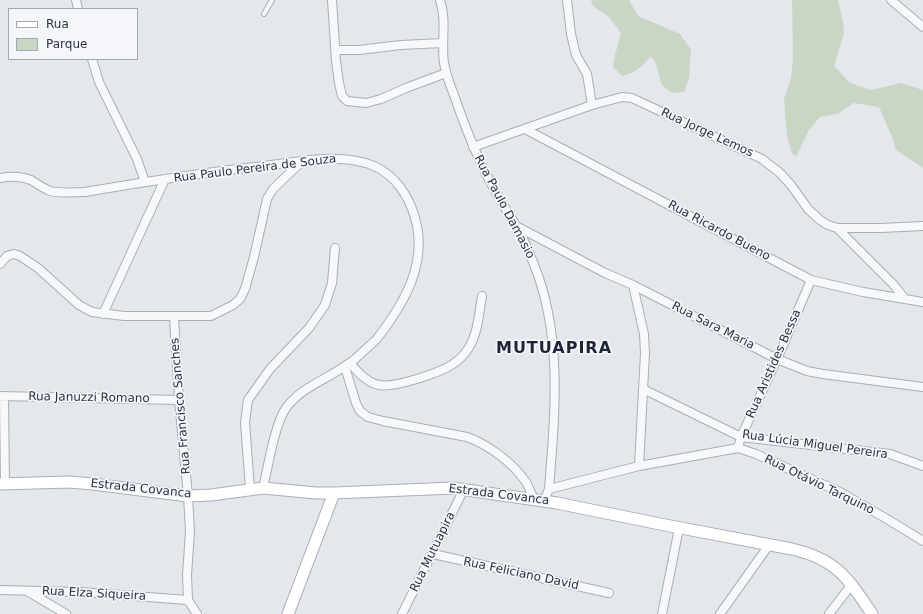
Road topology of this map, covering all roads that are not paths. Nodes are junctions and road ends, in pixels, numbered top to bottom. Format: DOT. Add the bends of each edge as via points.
graph roads {
  1 [pos="272,0"];
  2 [pos="332,0"];
  3 [pos="440,0"];
  4 [pos="567,0"];
  5 [pos="891,0"];
  6 [pos="264,14"];
  7 [pos="923,28"];
  8 [pos="443,43"];
  9 [pos="336,50"];
  10 [pos="92,60"];
  11 [pos="446,74"];
  12 [pos="592,105"];
  13 [pos="525,129"];
  14 [pos="473,147"];
  15 [pos="302,161"];
  16 [pos="0,178"];
  17 [pos="165,179"];
  18 [pos="145,182"];
  19 [pos="516,226"];
  20 [pos="923,226"];
  21 [pos="837,228"];
  22 [pos="335,248"];
  23 [pos="0,264"];
  24 [pos="811,280"];
  25 [pos="633,285"];
  26 [pos="482,296"];
  27 [pos="905,299"];
  28 [pos="923,302"];
  29 [pos="103,314"];
  30 [pos="174,317"];
  31 [pos="777,360"];
  32 [pos="347,365"];
  33 [pos="923,387"];
  34 [pos="643,389"];
  35 [pos="2,396"];
  36 [pos="179,400"];
  37 [pos="741,437"];
  38 [pos="738,448"];
  39 [pos="639,466"];
  40 [pos="923,466"];
  41 [pos="3,484"];
  42 [pos="263,488"];
  43 [pos="250,489"];
  44 [pos="464,489"];
  45 [pos="549,489"];
  46 [pos="334,493"];
  47 [pos="188,496"];
  48 [pos="539,500"];
  49 [pos="679,528"];
  50 [pos="923,542"];
  51 [pos="769,545"];
  52 [pos="433,554"];
  53 [pos="852,584"];
  54 [pos="0,590"];
  55 [pos="26,590"];
  56 [pos="608,593"];
  57 [pos="188,600"];
  58 [pos="66,614"];
  59 [pos="197,614"];
  60 [pos="288,614"];
  61 [pos="402,614"];
  62 [pos="662,614"];
  63 [pos="720,614"];
  64 [pos="828,614"];
  65 [pos="872,614"];
  1 -- 6 [label="lane"];
  2 -- 9 [label="street"];
  3 -- 8 [label="street, Rua Paulo Damasio"];
  4 -- 12 [label="street" via="571,34 576,55 587,74"];
  5 -- 7 [label="street"];
  8 -- 9 [label="street"];
  8 -- 11 [label="street, Rua Paulo Damasio"];
  9 -- 11 [label="street" via="339,83 342,96 347,101 366,103 381,99"];
  10 -- 18 [label="street" via="99,82 135,154"];
  11 -- 14 [label="street, Rua Paulo Damasio"];
  12 -- 13 [label="street, Rua Jorge Lemos"];
  12 -- 21 [label="street, Rua Jorge Lemos" via="622,97 632,98 762,159 780,173 808,209 820,220"];
  13 -- 14 [label="street, Rua Jorge Lemos"];
  13 -- 24 [label="street, Rua Ricardo Bueno"];
  14 -- 19 [label="street, Rua Paulo Damasio" via="493,188"];
  15 -- 17 [label="street, Rua Paulo Pereira de Souza"];
  15 -- 30 [label="street" via="273,189 268,199 254,257 240,299 211,316"];
  15 -- 32 [label="street, Rua Paulo Pereira de Souza" via="339,158 374,166 388,174 400,186 412,207 417,225 420,244 417,268 408,291 378,338"];
  16 -- 18 [label="street, Rua Paulo Pereira de Souza" via="20,177 64,193"];
  17 -- 18 [label="street, Rua Paulo Pereira de Souza"];
  17 -- 29 [label="street"];
  19 -- 25 [label="street, Rua Sara Maria"];
  19 -- 45 [label="street, Rua Paulo Damasio" via="533,263 551,323 555,356"];
  20 -- 21 [label="street, Rua Jorge Lemos"];
  21 -- 27 [label="street"];
  22 -- 43 [label="street" via="332,283 325,305 309,328 270,369 248,400 246,422"];
  23 -- 29 [label="street" via="7,256 20,256 38,268 79,305"];
  24 -- 27 [label="street, Rua Ricardo Bueno"];
  24 -- 31 [label="street, Rua Aristides Bessa"];
  25 -- 31 [label="street, Rua Sara Maria"];
  25 -- 34 [label="street" via="644,334"];
  26 -- 32 [label="street" via="478,324 469,348 452,365 429,375 385,386 366,380"];
  27 -- 28 [label="street, Rua Ricardo Bueno"];
  29 -- 30 [label="street"];
  30 -- 36 [label="street, Rua Francisco Sanches"];
  31 -- 33 [label="street, Rua Sara Maria" via="823,374"];
  31 -- 37 [label="street, Rua Aristides Bessa"];
  32 -- 42 [label="street, Rua Paulo Pereira de Souza" via="307,389 285,409 276,432"];
  32 -- 48 [label="street" via="356,403 360,411 368,417 476,440 497,453 518,472"];
  34 -- 37 [label="street, Rua Lúcia Miguel Pereira"];
  34 -- 39 [label="street"];
  35 -- 36 [label="street, Rua Januzzi Romano"];
  35 -- 41 [label="street"];
  36 -- 47 [label="street, Rua Francisco Sanches"];
  37 -- 38 [label="street, Rua Aristides Bessa"];
  37 -- 40 [label="street, Rua Lúcia Miguel Pereira" via="890,454"];
  38 -- 39 [label="street, Rua Otávio Tarquino"];
  38 -- 50 [label="street, Rua Otávio Tarquino" via="840,492"];
  39 -- 45 [label="street"];
  41 -- 47 [label="street, Estrada Covanca" via="101,484"];
  42 -- 43 [label="street, Estrada Covanca"];
  42 -- 46 [label="street, Estrada Covanca"];
  43 -- 47 [label="street, Estrada Covanca"];
  44 -- 46 [label="street, Estrada Covanca"];
  44 -- 48 [label="street, Estrada Covanca"];
  44 -- 52 [label="street, Rua Mutuapira"];
  45 -- 48 [label="street"];
  46 -- 60 [label="street"];
  47 -- 57 [label="street, Rua Francisco Sanches"];
  48 -- 49 [label="street, Estrada Covanca"];
  49 -- 51 [label="street, Estrada Covanca"];
  49 -- 62 [label="street"];
  51 -- 53 [label="street, Estrada Covanca" via="813,555 829,563"];
  51 -- 63 [label="street"];
  52 -- 56 [label="street, Rua Feliciano David"];
  52 -- 61 [label="street, Rua Mutuapira"];
  53 -- 64 [label="street"];
  53 -- 65 [label="street, Estrada Covanca"];
  54 -- 55 [label="street, Rua Elza Siqueira"];
  55 -- 57 [label="street, Rua Elza Siqueira"];
  55 -- 58 [label="street"];
  57 -- 59 [label="street"];
}
